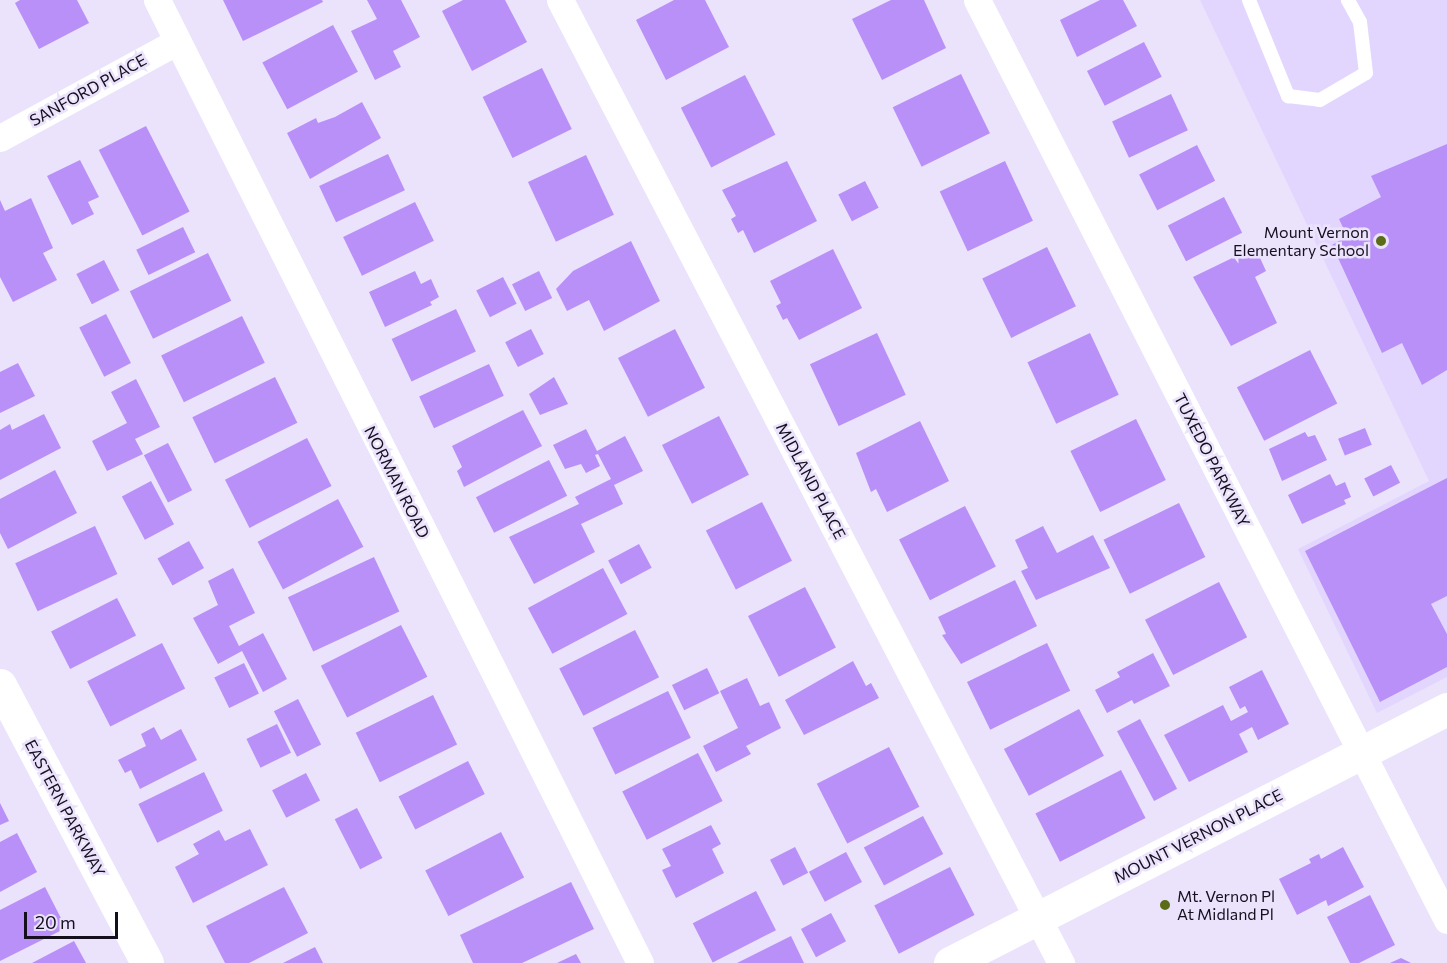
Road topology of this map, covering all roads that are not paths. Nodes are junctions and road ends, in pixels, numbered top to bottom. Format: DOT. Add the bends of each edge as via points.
graph roads {
  1 [pos="157,0"];
  2 [pos="560,0"];
  3 [pos="976,0"];
  4 [pos="1249,0"];
  5 [pos="1348,0"];
  6 [pos="176,42"];
  7 [pos="0,138"];
  8 [pos="0,685"];
  9 [pos="1447,709"];
  10 [pos="1362,753"];
  11 [pos="1038,918"];
  12 [pos="1447,920"];
  13 [pos="147,963"];
  14 [pos="640,963"];
  15 [pos="950,963"];
  16 [pos="1061,963"];
  1 -- 6 [label="street, NORMAN ROAD"];
  2 -- 11 [label="street, MIDLAND PLACE"];
  3 -- 10 [label="street, TUXEDO PARKWAY"];
  4 -- 5 [label="lane" via="1288,96 1320,100 1366,73 1360,22"];
  6 -- 7 [label="street, SANFORD PLACE"];
  6 -- 14 [label="street, NORMAN ROAD"];
  8 -- 13 [label="street, EASTERN PARKWAY"];
  9 -- 10 [label="street, MOUNT VERNON PLACE"];
  10 -- 11 [label="street, MOUNT VERNON PLACE"];
  10 -- 12 [label="street, TUXEDO PARKWAY"];
  11 -- 15 [label="street, MOUNT VERNON PLACE"];
  11 -- 16 [label="street, MIDLAND PLACE"];
}
